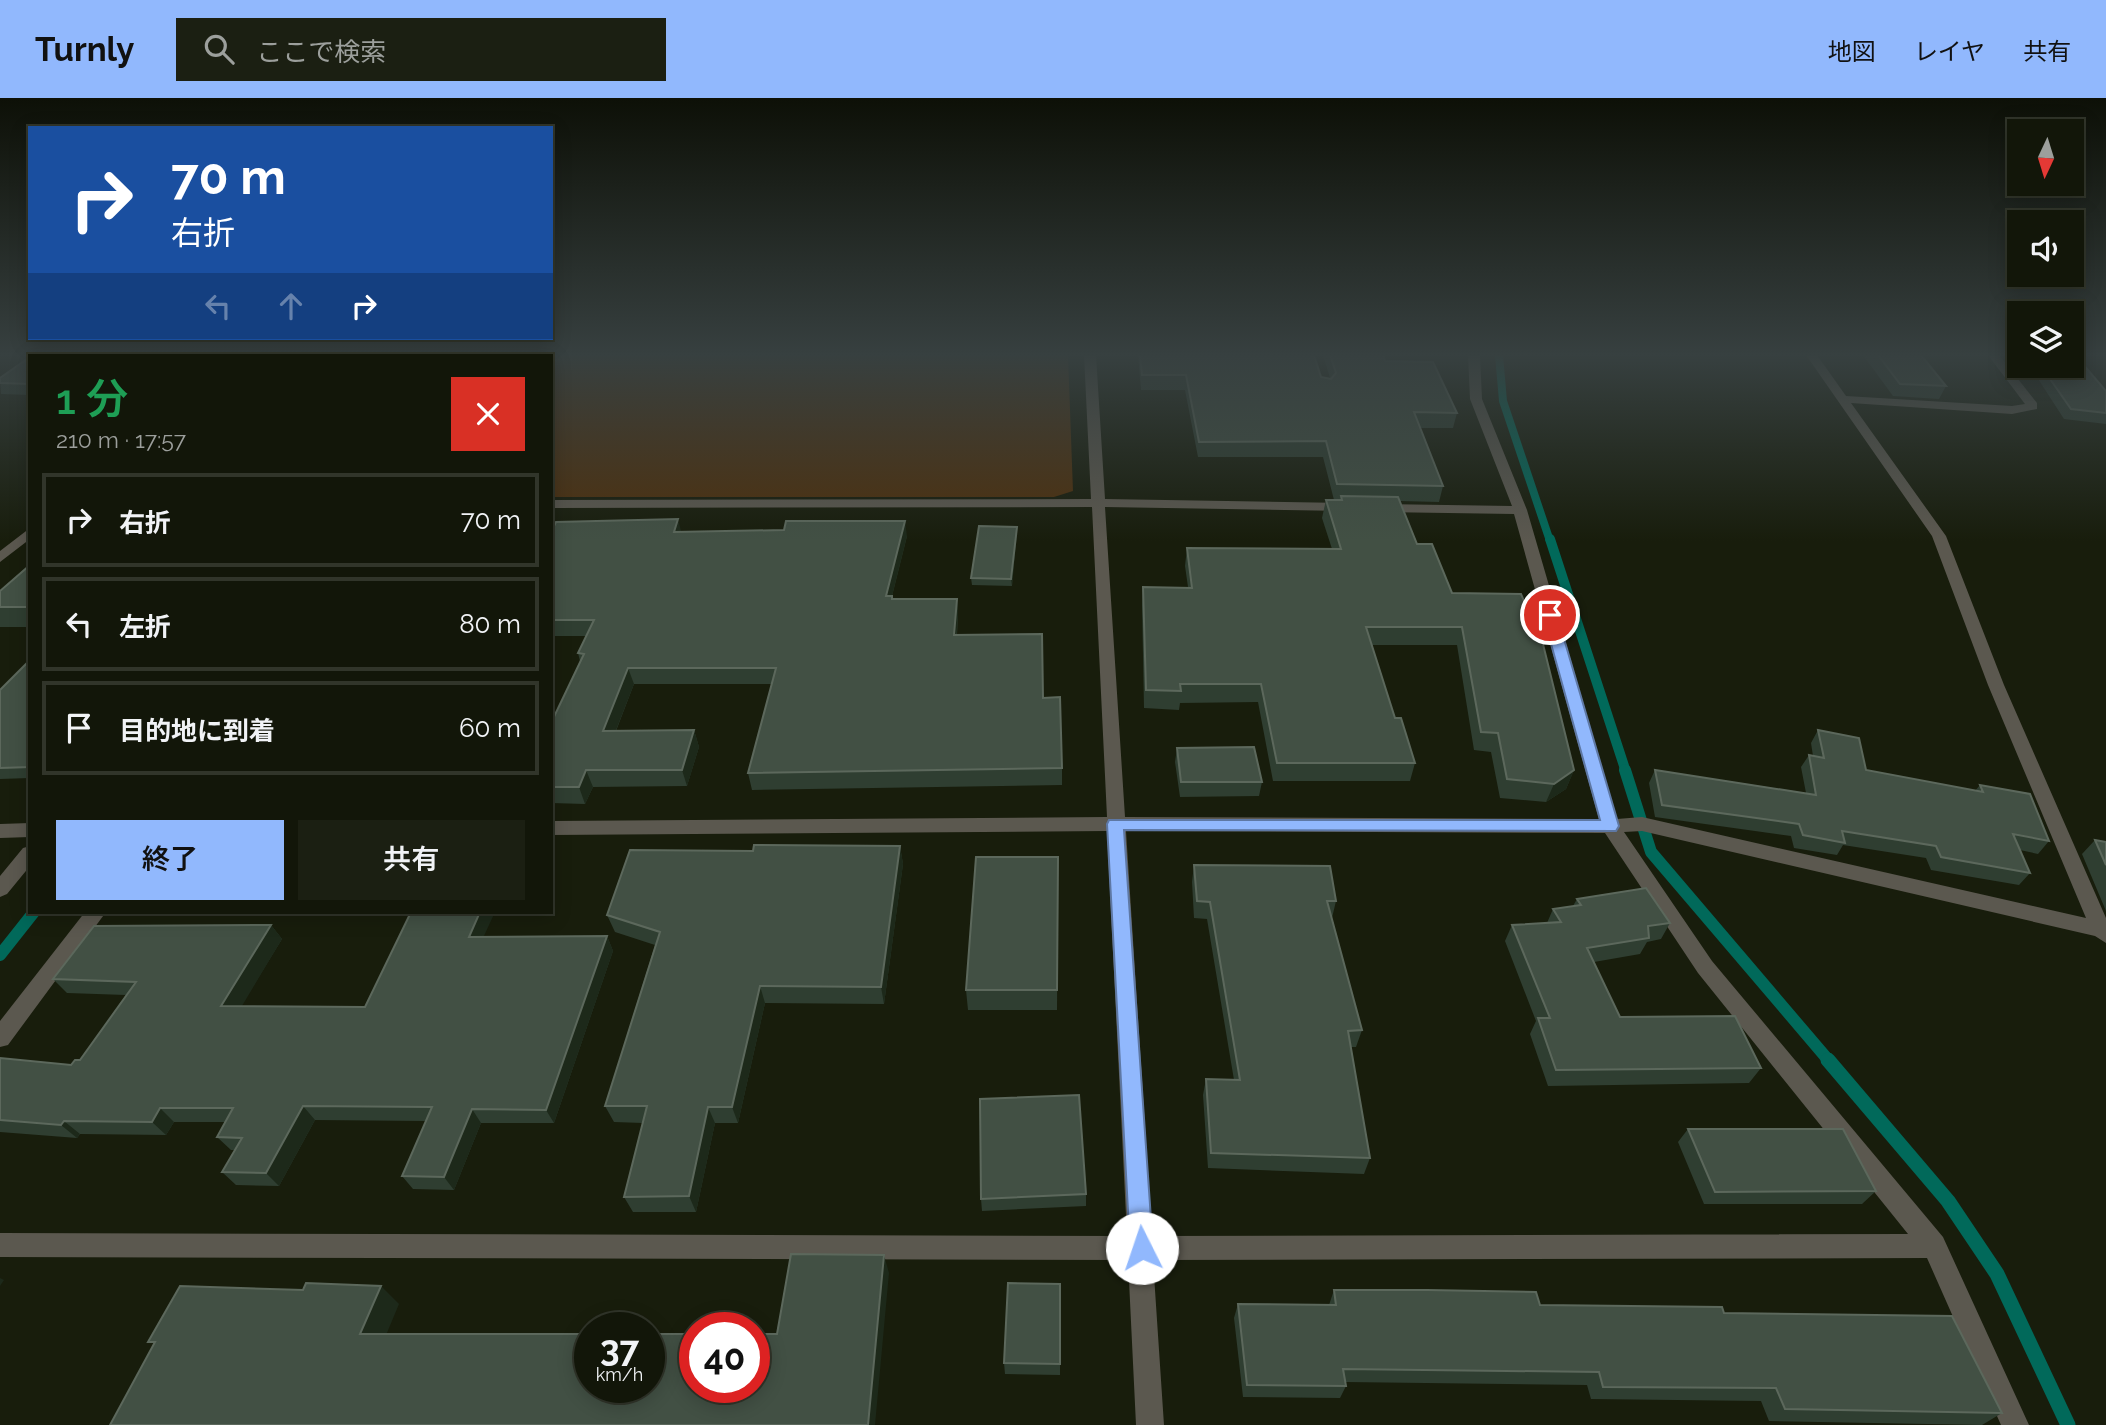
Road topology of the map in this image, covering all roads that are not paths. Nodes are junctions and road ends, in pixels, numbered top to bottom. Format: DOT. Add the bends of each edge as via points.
graph roads {
  1 [pos="1093,417"];
  2 [pos="1483,417"];
  3 [pos="1855,417"];
  4 [pos="1097,503"];
  5 [pos="553,504"];
  6 [pos="1520,510"];
  7 [pos="28,534"];
  8 [pos="0,558"];
  9 [pos="1115,824"];
  10 [pos="1611,826"];
  11 [pos="553,828"];
  12 [pos="28,830"];
  13 [pos="0,831"];
  14 [pos="28,855"];
  15 [pos="0,890"];
  16 [pos="94,914"];
  17 [pos="2104,932"];
  18 [pos="0,1038"];
  19 [pos="0,1245"];
  20 [pos="1934,1246"];
  21 [pos="1142,1248"];
  22 [pos="1150,1425"];
  23 [pos="2015,1425"];
  1 -- 4 [label="street"];
  2 -- 6 [label="street"];
  3 -- 17 [label="street" via="1939,536 1996,685"];
  4 -- 5 [label="street"];
  4 -- 6 [label="street"];
  4 -- 9 [label="street"];
  6 -- 10 [label="street"];
  7 -- 8 [label="street"];
  9 -- 10 [label="street"];
  9 -- 11 [label="street"];
  9 -- 21 [label="street"];
  10 -- 17 [label="street" via="1642,824"];
  10 -- 20 [label="street" via="1705,967"];
  12 -- 13 [label="street"];
  14 -- 15 [label="street"];
  16 -- 18 [label="street"];
  19 -- 21 [label="street"];
  20 -- 21 [label="street"];
  20 -- 23 [label="street"];
  21 -- 22 [label="street"];
}
